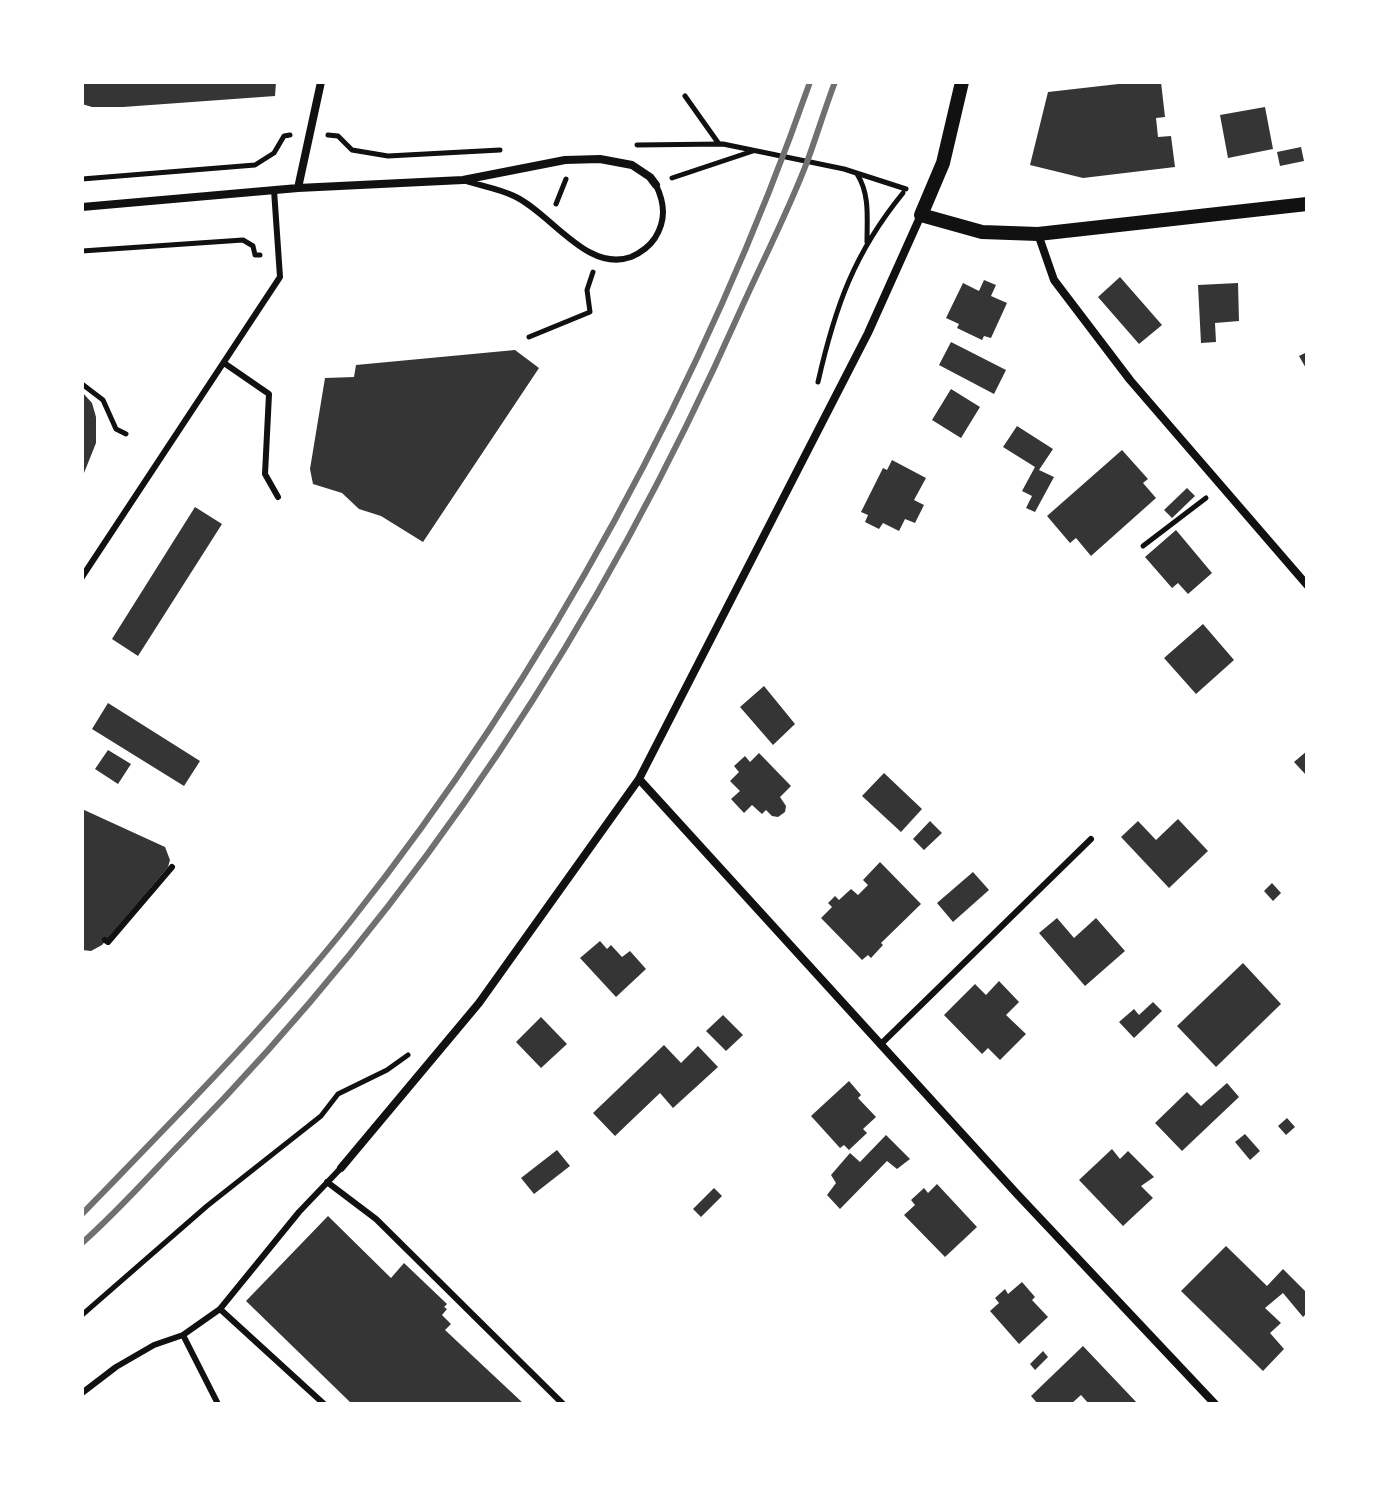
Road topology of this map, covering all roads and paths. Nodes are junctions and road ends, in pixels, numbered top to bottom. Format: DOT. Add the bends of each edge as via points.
graph roads {
  1 [pos="321,82"];
  2 [pos="962,82"];
  3 [pos="685,96"];
  4 [pos="289,135"];
  5 [pos="720,145"];
  6 [pos="856,173"];
  7 [pos="567,174"];
  8 [pos="82,179"];
  9 [pos="463,180"];
  10 [pos="656,185"];
  11 [pos="298,188"];
  12 [pos="274,190"];
  13 [pos="556,204"];
  14 [pos="1307,204"];
  15 [pos="82,207"];
  16 [pos="921,215"];
  17 [pos="1038,234"];
  18 [pos="867,243"];
  19 [pos="82,251"];
  20 [pos="260,255"];
  21 [pos="587,290"];
  22 [pos="529,337"];
  23 [pos="224,363"];
  24 [pos="82,384"];
  25 [pos="816,391"];
  26 [pos="126,434"];
  27 [pos="278,497"];
  28 [pos="1203,502"];
  29 [pos="1143,546"];
  30 [pos="82,577"];
  31 [pos="1307,585"];
  32 [pos="639,779"];
  33 [pos="1091,839"];
  34 [pos="172,867"];
  35 [pos="105,940"];
  36 [pos="880,1045"];
  37 [pos="410,1053"];
  38 [pos="341,1168"];
  39 [pos="327,1182"];
  40 [pos="220,1309"];
  41 [pos="82,1315"];
  42 [pos="183,1335"];
  43 [pos="82,1393"];
  44 [pos="218,1404"];
  45 [pos="324,1404"];
  46 [pos="563,1404"];
  47 [pos="1215,1404"];
  1 -- 11 [label="street"];
  2 -- 16 [label="street" via="943,163"];
  3 -- 5 [label="path"];
  4 -- 8 [label="path" via="255,165"];
  6 -- 10 [label="path" via="755,150"];
  6 -- 18 [label="path" via="868,210"];
  6 -- 18 [label="path" via="906,189"];
  7 -- 13 [label="path"];
  9 -- 10 [label="street" via="565,160 600,159 632,165"];
  9 -- 10 [label="lane" via="514,195 585,250 612,260 640,253 652,242 663,218"];
  9 -- 11 [label="street"];
  11 -- 12 [label="street"];
  12 -- 15 [label="street"];
  12 -- 23 [label="lane" via="280,277"];
  14 -- 17 [label="street"];
  16 -- 17 [label="street" via="982,232"];
  16 -- 32 [label="street" via="868,333"];
  17 -- 31 [label="street" via="1054,280 1130,380"];
  18 -- 25 [label="path" via="840,303"];
  19 -- 20 [label="path" via="243,240"];
  21 -- 22 [label="path" via="590,312"];
  23 -- 27 [label="lane" via="269,394 265,474"];
  23 -- 30 [label="lane"];
  24 -- 26 [label="path" via="103,400 116,429"];
  28 -- 29 [label="path"];
  32 -- 36 [label="street"];
  32 -- 38 [label="street" via="479,1003"];
  33 -- 36 [label="lane"];
  34 -- 35 [label="lane"];
  36 -- 47 [label="street"];
  37 -- 41 [label="path" via="338,1094 321,1116"];
  38 -- 39 [label="lane"];
  39 -- 40 [label="lane"];
  39 -- 46 [label="lane" via="376,1219"];
  40 -- 42 [label="lane"];
  40 -- 45 [label="lane"];
  42 -- 43 [label="lane" via="154,1345"];
  42 -- 44 [label="lane"];
}
